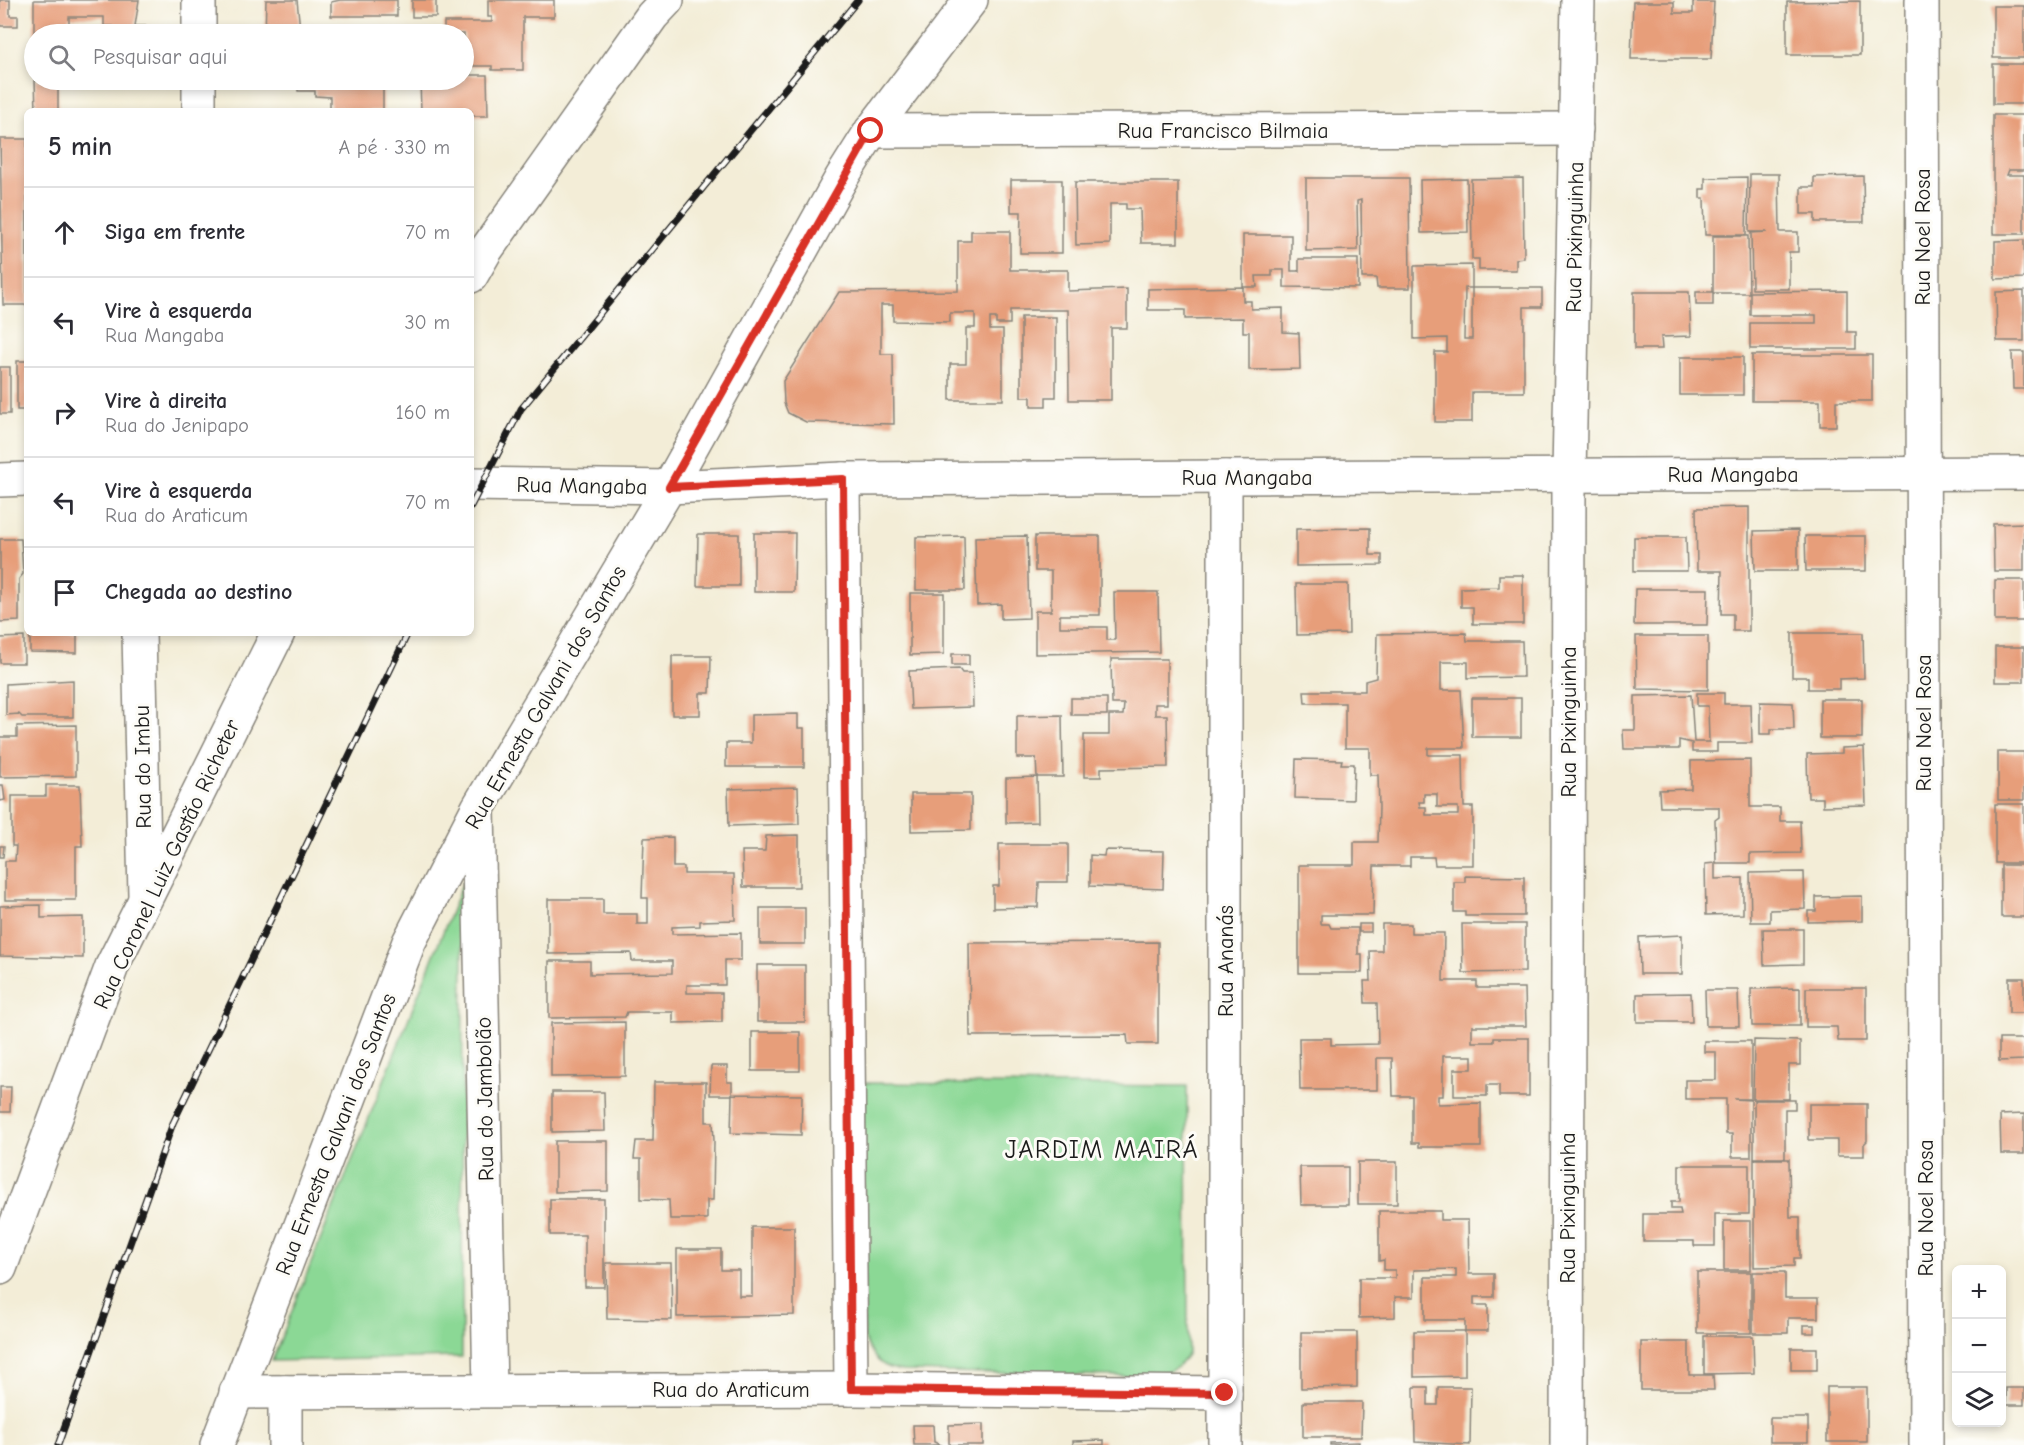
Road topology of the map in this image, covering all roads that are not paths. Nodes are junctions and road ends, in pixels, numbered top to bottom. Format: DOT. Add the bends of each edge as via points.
graph roads {
  1 [pos="199,0"];
  2 [pos="971,0"];
  3 [pos="1578,0"];
  4 [pos="1922,0"];
  5 [pos="657,5"];
  6 [pos="199,24"];
  7 [pos="199,90"];
  8 [pos="199,108"];
  9 [pos="1576,129"];
  10 [pos="871,131"];
  11 [pos="474,271"];
  12 [pos="2024,473"];
  13 [pos="1922,474"];
  14 [pos="1569,475"];
  15 [pos="1225,477"];
  16 [pos="24,479"];
  17 [pos="843,479"];
  18 [pos="0,480"];
  19 [pos="474,483"];
  20 [pos="669,487"];
  21 [pos="139,636"];
  22 [pos="277,636"];
  23 [pos="478,808"];
  24 [pos="145,902"];
  25 [pos="0,1268"];
  26 [pos="851,1389"];
  27 [pos="490,1390"];
  28 [pos="236,1392"];
  29 [pos="285,1392"];
  30 [pos="1225,1393"];
  31 [pos="217,1445"];
  32 [pos="285,1445"];
  33 [pos="1225,1445"];
  34 [pos="1567,1445"];
  35 [pos="1926,1445"];
  1 -- 6 [label="street"];
  2 -- 10 [label="street, Rua Ernesta Galvani dos Santos"];
  3 -- 9 [label="street, Rua Pixinguinha"];
  4 -- 13 [label="street, Rua Noel Rosa"];
  5 -- 11 [label="street"];
  7 -- 8 [label="street"];
  9 -- 10 [label="street, Rua Francisco Bilmaia"];
  9 -- 14 [label="street, Rua Pixinguinha"];
  10 -- 20 [label="street, Rua Ernesta Galvani dos Santos"];
  12 -- 13 [label="street, Rua Mangaba"];
  13 -- 14 [label="street, Rua Mangaba"];
  13 -- 35 [label="street, Rua Noel Rosa"];
  14 -- 15 [label="street, Rua Mangaba"];
  14 -- 34 [label="street, Rua Pixinguinha"];
  15 -- 17 [label="street, Rua Mangaba"];
  15 -- 30 [label="street, Rua Ananás"];
  16 -- 18 [label="street"];
  17 -- 20 [label="street, Rua Mangaba"];
  17 -- 26 [label="street"];
  19 -- 20 [label="street, Rua Mangaba"];
  20 -- 23 [label="street, Rua Ernesta Galvani dos Santos"];
  21 -- 24 [label="street, Rua do Imbu"];
  22 -- 24 [label="street, Rua Coronel Luiz Gastão Richeter"];
  23 -- 27 [label="street, Rua do Jambolão"];
  23 -- 28 [label="street, Rua Ernesta Galvani dos Santos" via="409,942"];
  24 -- 25 [label="street, Rua Coronel Luiz Gastão Richeter" via="112,966"];
  26 -- 27 [label="street, Rua do Araticum"];
  26 -- 30 [label="street, Rua do Araticum"];
  27 -- 29 [label="street, Rua do Araticum"];
  28 -- 29 [label="street, Rua do Araticum"];
  28 -- 31 [label="street, Rua Ernesta Galvani dos Santos"];
  29 -- 32 [label="street"];
  30 -- 33 [label="street, Rua Ananás"];
}
